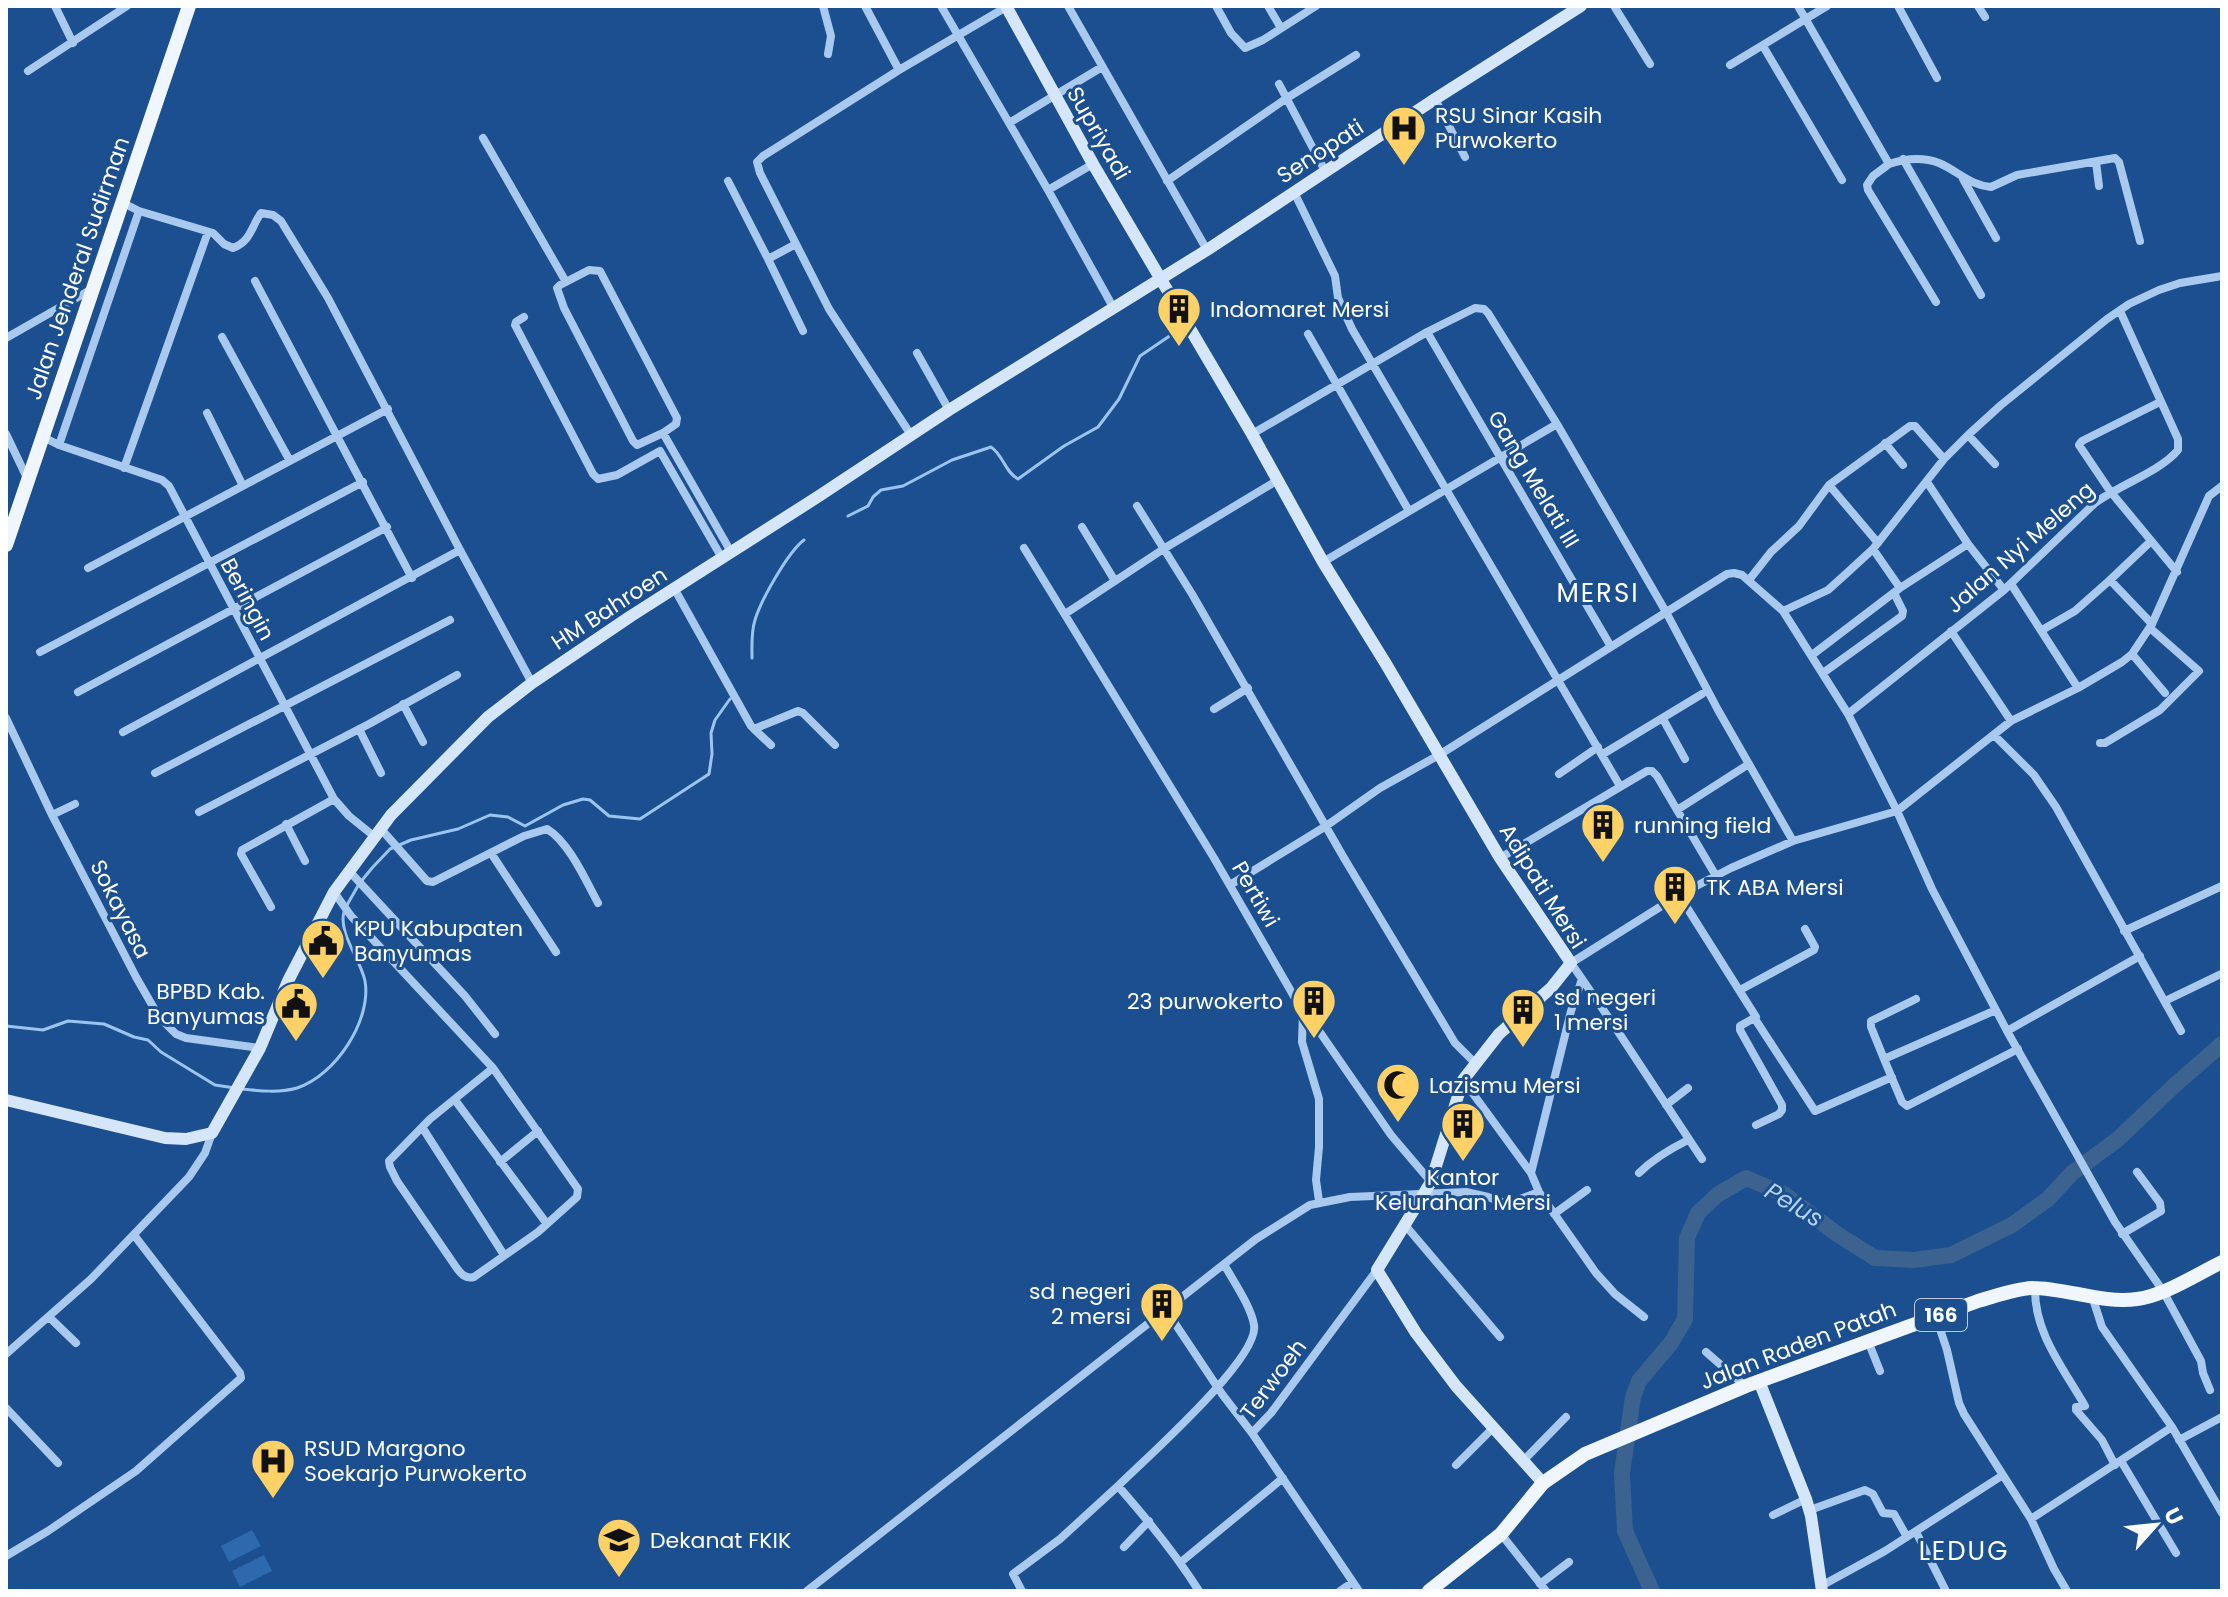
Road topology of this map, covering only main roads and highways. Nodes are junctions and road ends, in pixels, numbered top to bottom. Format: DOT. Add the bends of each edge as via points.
graph roads {
  1 [pos="189,6"];
  2 [pos="7,539"];
  3 [pos="2222,1262"];
  4 [pos="1429,1591"];
  1 -- 2 [label="main road, Jalan Jenderal Sudirman"];
  3 -- 4 [label="main road, Jalan Raden Patah / 166" via="2134,1300 2035,1288 2009,1292 1752,1384 1585,1454 1543,1483 1501,1534"];
}
